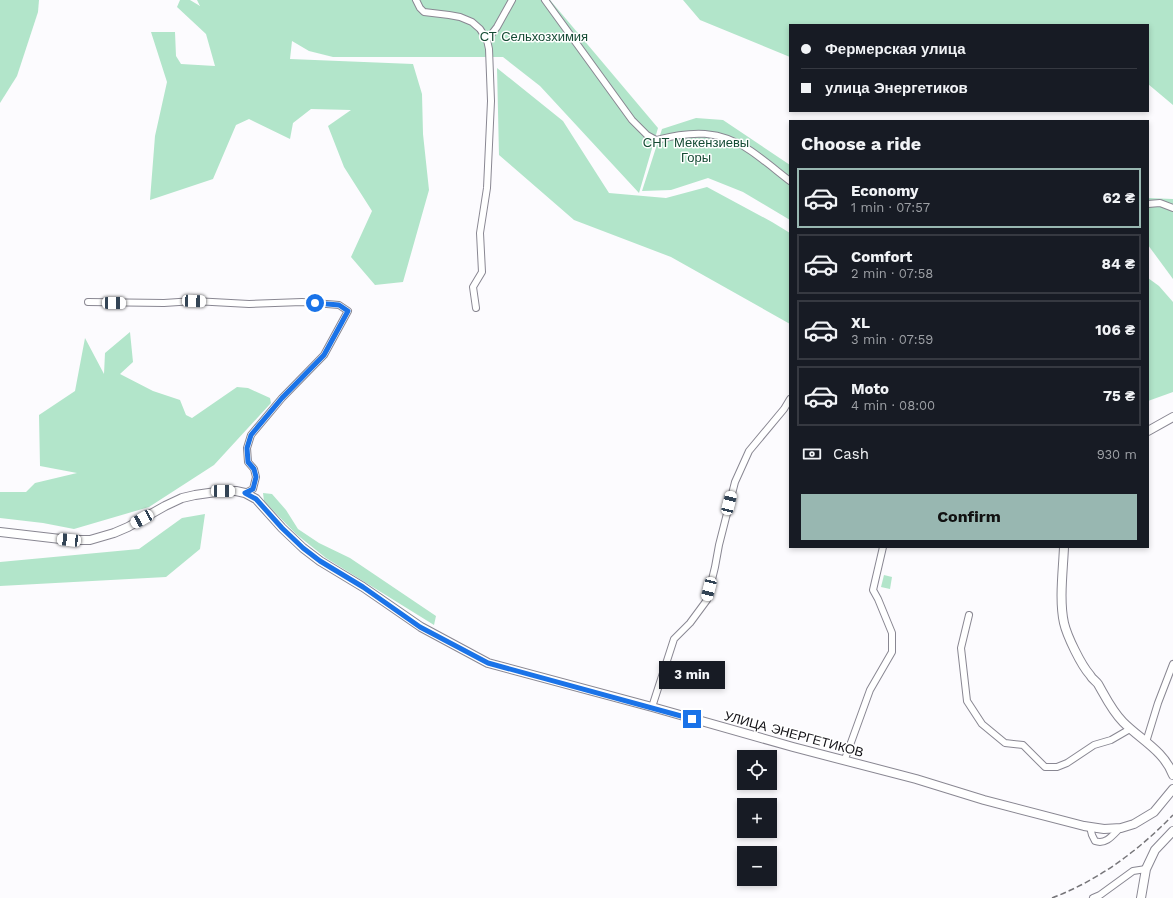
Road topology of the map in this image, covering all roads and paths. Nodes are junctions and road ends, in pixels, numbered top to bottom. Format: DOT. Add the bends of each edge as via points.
graph roads {
  1 [pos="416,0"];
  2 [pos="512,0"];
  3 [pos="545,0"];
  4 [pos="487,40"];
  5 [pos="789,180"];
  6 [pos="1149,204"];
  7 [pos="1173,208"];
  8 [pos="88,302"];
  9 [pos="476,308"];
  10 [pos="787,410"];
  11 [pos="1173,417"];
  12 [pos="1149,430"];
  13 [pos="245,493"];
  14 [pos="0,532"];
  15 [pos="883,548"];
  16 [pos="1064,548"];
  17 [pos="969,615"];
  18 [pos="1173,664"];
  19 [pos="652,707"];
  20 [pos="1130,729"];
  21 [pos="1146,742"];
  22 [pos="844,760"];
  23 [pos="1173,775"];
  24 [pos="1173,788"];
  25 [pos="1090,827"];
  26 [pos="1120,828"];
  27 [pos="1173,831"];
  28 [pos="1146,869"];
  29 [pos="1093,898"];
  30 [pos="1141,898"];
  1 -- 4 [label="street" via="424,12 454,16 472,22"];
  2 -- 4 [label="street"];
  3 -- 5 [label="street" via="632,120 647,135 656,140 684,134 722,136 750,150"];
  4 -- 9 [label="street" via="491,101 487,188 480,233 482,272 473,287"];
  6 -- 7 [label="street" via="1160,203"];
  8 -- 13 [label="street" via="302,302 339,305 348,311 324,355 282,398 251,435 247,448 248,462 256,477 253,489"];
  10 -- 19 [label="street" via="749,451 743,463 735,482 706,600 674,640"];
  11 -- 12 [label="main road"];
  13 -- 14 [label="main road" via="223,491 182,498 128,527 90,540"];
  13 -- 19 [label="main road, УЛИЦА ЭНЕРГЕТИКОВ" via="256,499 282,528 320,561 420,627 488,663"];
  15 -- 22 [label="street" via="872,590 892,633 892,652 870,690"];
  16 -- 20 [label="main road" via="1064,624 1089,675 1097,683 1115,714"];
  17 -- 20 [label="street" via="961,648 967,701 982,724 1005,742 1023,745 1046,767 1057,767"];
  18 -- 21 [label="street"];
  19 -- 22 [label="main road, УЛИЦА ЭНЕРГЕТИКОВ"];
  20 -- 21 [label="main road"];
  21 -- 23 [label="main road" via="1163,758"];
  22 -- 25 [label="main road, УЛИЦА ЭНЕРГЕТИКОВ"];
  24 -- 26 [label="main road, УЛИЦА ЭНЕРГЕТИКОВ" via="1149,816"];
  25 -- 26 [label="main road, УЛИЦА ЭНЕРГЕТИКОВ"];
  25 -- 26 [label="street" via="1095,841 1099,843 1105,842"];
  27 -- 28 [label="main road" via="1155,850"];
  28 -- 29 [label="street" via="1133,871"];
  28 -- 30 [label="main road"];
}
